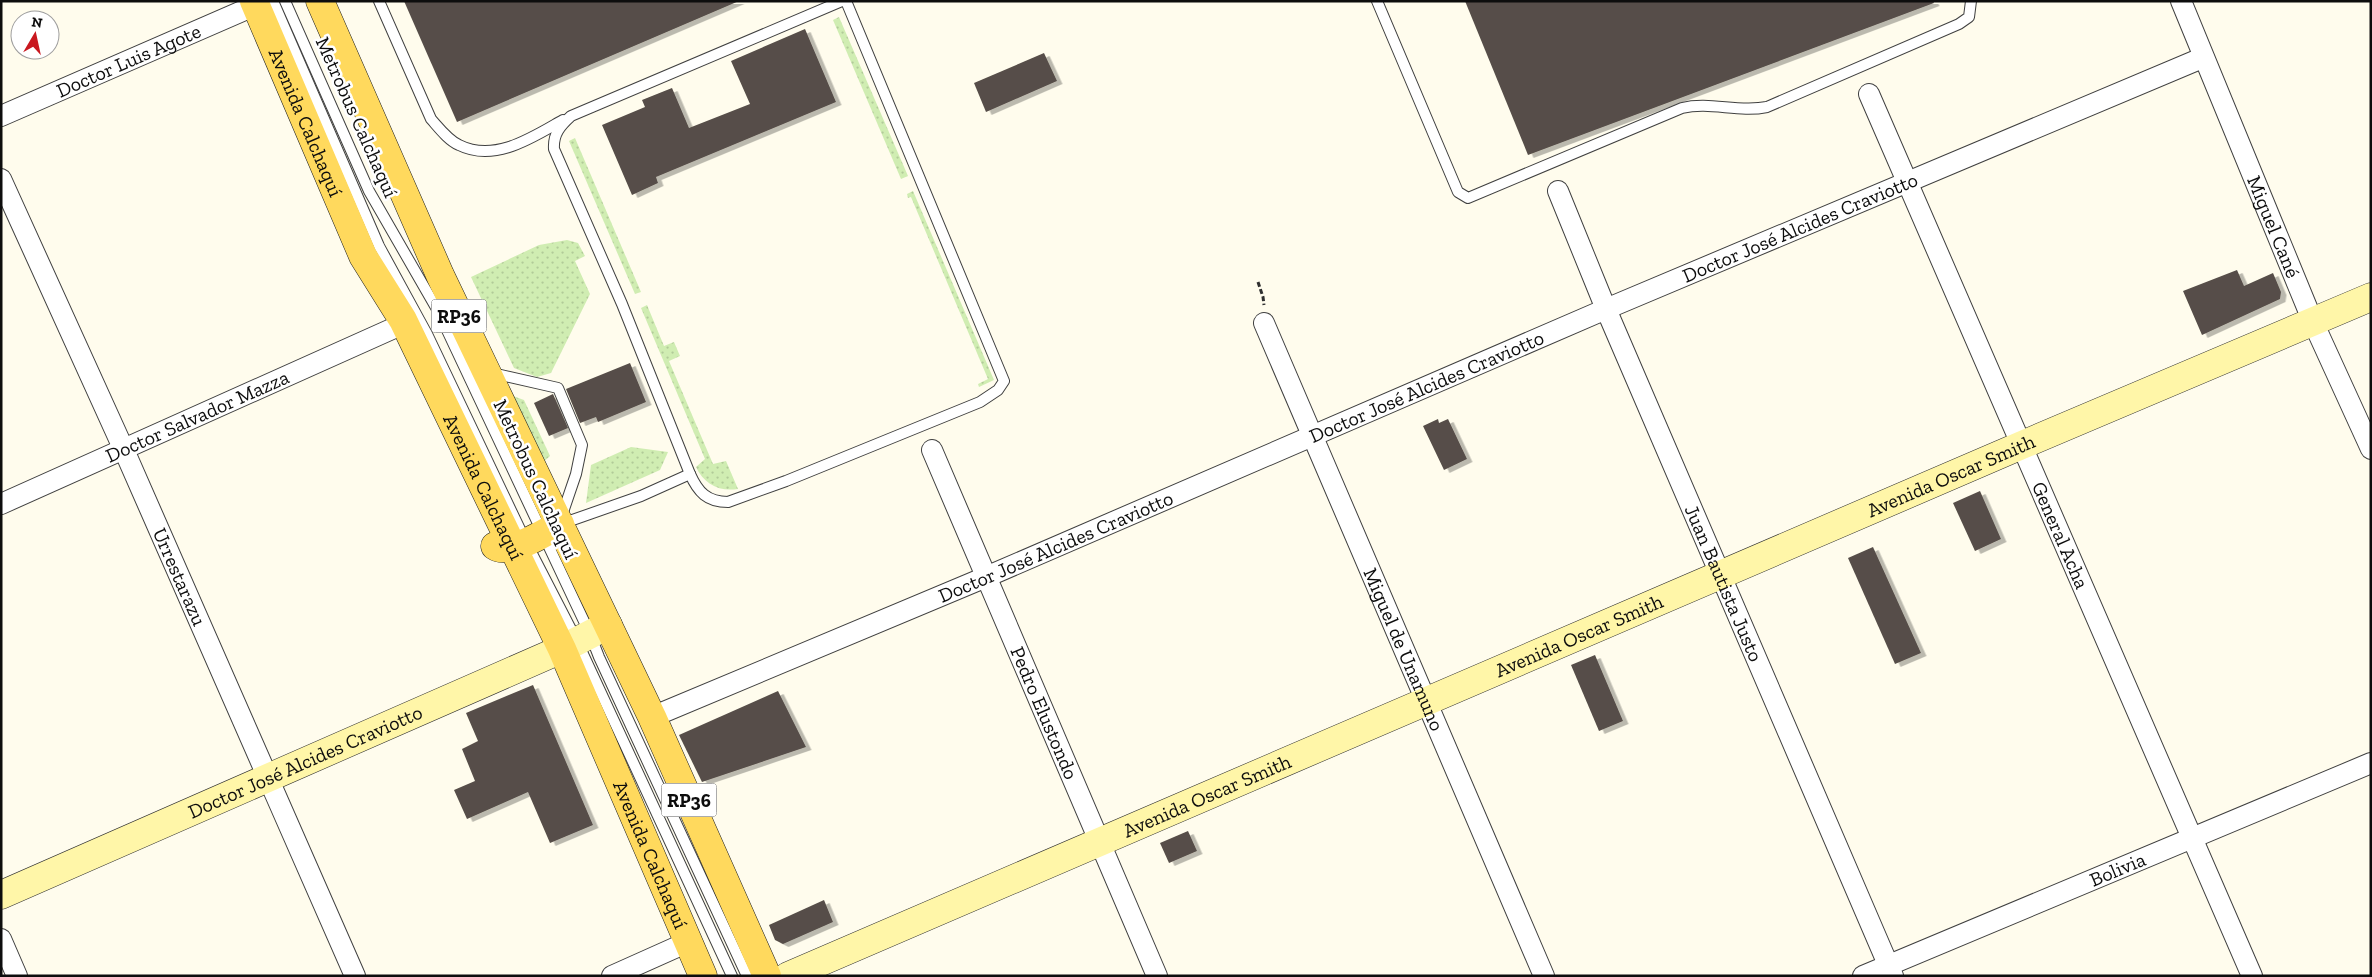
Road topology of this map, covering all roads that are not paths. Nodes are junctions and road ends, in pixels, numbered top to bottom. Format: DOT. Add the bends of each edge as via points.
graph roads {
  1 [pos="286,1"];
  2 [pos="320,1"];
  3 [pos="379,1"];
  4 [pos="842,1"];
  5 [pos="846,1"];
  6 [pos="1377,1"];
  7 [pos="1971,1"];
  8 [pos="2181,1"];
  9 [pos="261,3"];
  10 [pos="2202,58"];
  11 [pos="1869,94"];
  12 [pos="1,116"];
  13 [pos="571,116"];
  14 [pos="1,179"];
  15 [pos="1908,182"];
  16 [pos="1558,191"];
  17 [pos="363,256"];
  18 [pos="2371,297"];
  19 [pos="1606,309"];
  20 [pos="2313,322"];
  21 [pos="1264,323"];
  22 [pos="384,332"];
  23 [pos="485,372"];
  24 [pos="1311,437"];
  25 [pos="2022,445"];
  26 [pos="2371,449"];
  27 [pos="124,450"];
  28 [pos="932,450"];
  29 [pos="690,474"];
  30 [pos="1,504"];
  31 [pos="535,537"];
  32 [pos="1722,574"];
  33 [pos="986,577"];
  34 [pos="584,637"];
  35 [pos="1426,702"];
  36 [pos="652,717"];
  37 [pos="2371,762"];
  38 [pos="269,779"];
  39 [pos="622,787"];
  40 [pos="2191,839"];
  41 [pos="1100,842"];
  42 [pos="1,895"];
  43 [pos="1,939"];
  44 [pos="688,942"];
  45 [pos="1891,970"];
  46 [pos="17,976"];
  47 [pos="355,976"];
  48 [pos="612,976"];
  49 [pos="704,976"];
  50 [pos="724,976"];
  51 [pos="732,976"];
  52 [pos="747,976"];
  53 [pos="767,976"];
  54 [pos="788,976"];
  55 [pos="1157,976"];
  56 [pos="1544,976"];
  57 [pos="1864,976"];
  58 [pos="2252,976"];
  1 -- 31 [label="lane, Metrobus Calchaquí" via="369,191 438,311"];
  2 -- 23 [label="main road, Avenida Calchaquí / RP36"];
  3 -- 13 [label="lane" via="431,119 459,146 483,151 506,149"];
  4 -- 13 [label="lane"];
  5 -- 29 [label="lane" via="1004,381 998,390 980,402 728,502 706,498"];
  6 -- 7 [label="lane" via="1462,196 1474,196 1682,108 1702,105 1745,110 1767,107 1959,24 1969,17"];
  8 -- 10 [label="street, Miguel Cané"];
  9 -- 12 [label="street, Doctor Luis Agote"];
  9 -- 17 [label="main road, Avenida Calchaquí / RP36"];
  9 -- 31 [label="lane, Metrobus Calchaquí" via="379,246"];
  10 -- 15 [label="street, Doctor José Alcides Craviotto"];
  10 -- 20 [label="street, Miguel Cané"];
  11 -- 15 [label="street, General Acha"];
  13 -- 29 [label="lane" via="560,126 553,140 554,149 622,304"];
  14 -- 27 [label="street, Urrestarazu"];
  15 -- 19 [label="street, Doctor José Alcides Craviotto"];
  15 -- 25 [label="street, General Acha"];
  16 -- 19 [label="street, Juan Bautista Justo"];
  17 -- 22 [label="main road"];
  17 -- 31 [label="main road, Avenida Calchaquí / RP36"];
  18 -- 20 [label="main road, Avenida Oscar Smith"];
  19 -- 24 [label="street, Doctor José Alcides Craviotto"];
  19 -- 32 [label="street, Juan Bautista Justo"];
  20 -- 25 [label="main road, Avenida Oscar Smith"];
  20 -- 26 [label="street, Miguel Cané"];
  21 -- 24 [label="street, Miguel de Unamuno"];
  22 -- 27 [label="street, Doctor Salvador Mazza"];
  22 -- 31 [label="main road" via="490,540 499,549"];
  23 -- 31 [label="main road, Avenida Calchaquí / RP36"];
  23 -- 31 [label="lane" via="558,388 582,445 576,474"];
  24 -- 33 [label="street, Doctor José Alcides Craviotto"];
  24 -- 35 [label="street, Miguel de Unamuno"];
  25 -- 32 [label="main road, Avenida Oscar Smith"];
  25 -- 40 [label="street, General Acha"];
  27 -- 30 [label="street, Doctor Salvador Mazza"];
  27 -- 38 [label="street, Urrestarazu"];
  28 -- 33 [label="street, Pedro Elustondo"];
  29 -- 31 [label="lane"];
  31 -- 34 [label="main road, Avenida Calchaquí / RP36"];
  31 -- 34 [label="main road, Avenida Calchaquí / RP36"];
  32 -- 35 [label="main road, Avenida Oscar Smith"];
  32 -- 45 [label="street, Juan Bautista Justo"];
  33 -- 36 [label="street, Doctor José Alcides Craviotto"];
  33 -- 41 [label="street, Pedro Elustondo"];
  34 -- 36 [label="main road, Avenida Calchaquí / RP36"];
  34 -- 38 [label="main road, Doctor José Alcides Craviotto"];
  34 -- 39 [label="main road, Avenida Calchaquí / RP36"];
  34 -- 51 [label="lane"];
  34 -- 52 [label="lane" via="599,657"];
  35 -- 41 [label="main road, Avenida Oscar Smith"];
  35 -- 56 [label="street, Miguel de Unamuno"];
  36 -- 53 [label="main road, Avenida Calchaquí / RP36"];
  37 -- 40 [label="street, Bolivia"];
  38 -- 42 [label="main road, Doctor José Alcides Craviotto"];
  38 -- 47 [label="street, Urrestarazu"];
  39 -- 44 [label="main road, Avenida Calchaquí / RP36"];
  39 -- 50 [label="main road" via="678,879"];
  40 -- 45 [label="street, Bolivia"];
  40 -- 58 [label="street, General Acha"];
  41 -- 54 [label="main road, Avenida Oscar Smith"];
  41 -- 55 [label="street, Pedro Elustondo"];
  43 -- 46 [label="street"];
  44 -- 48 [label="street"];
  44 -- 49 [label="main road, Avenida Calchaquí / RP36"];
  45 -- 57 [label="street, Bolivia"];
}
